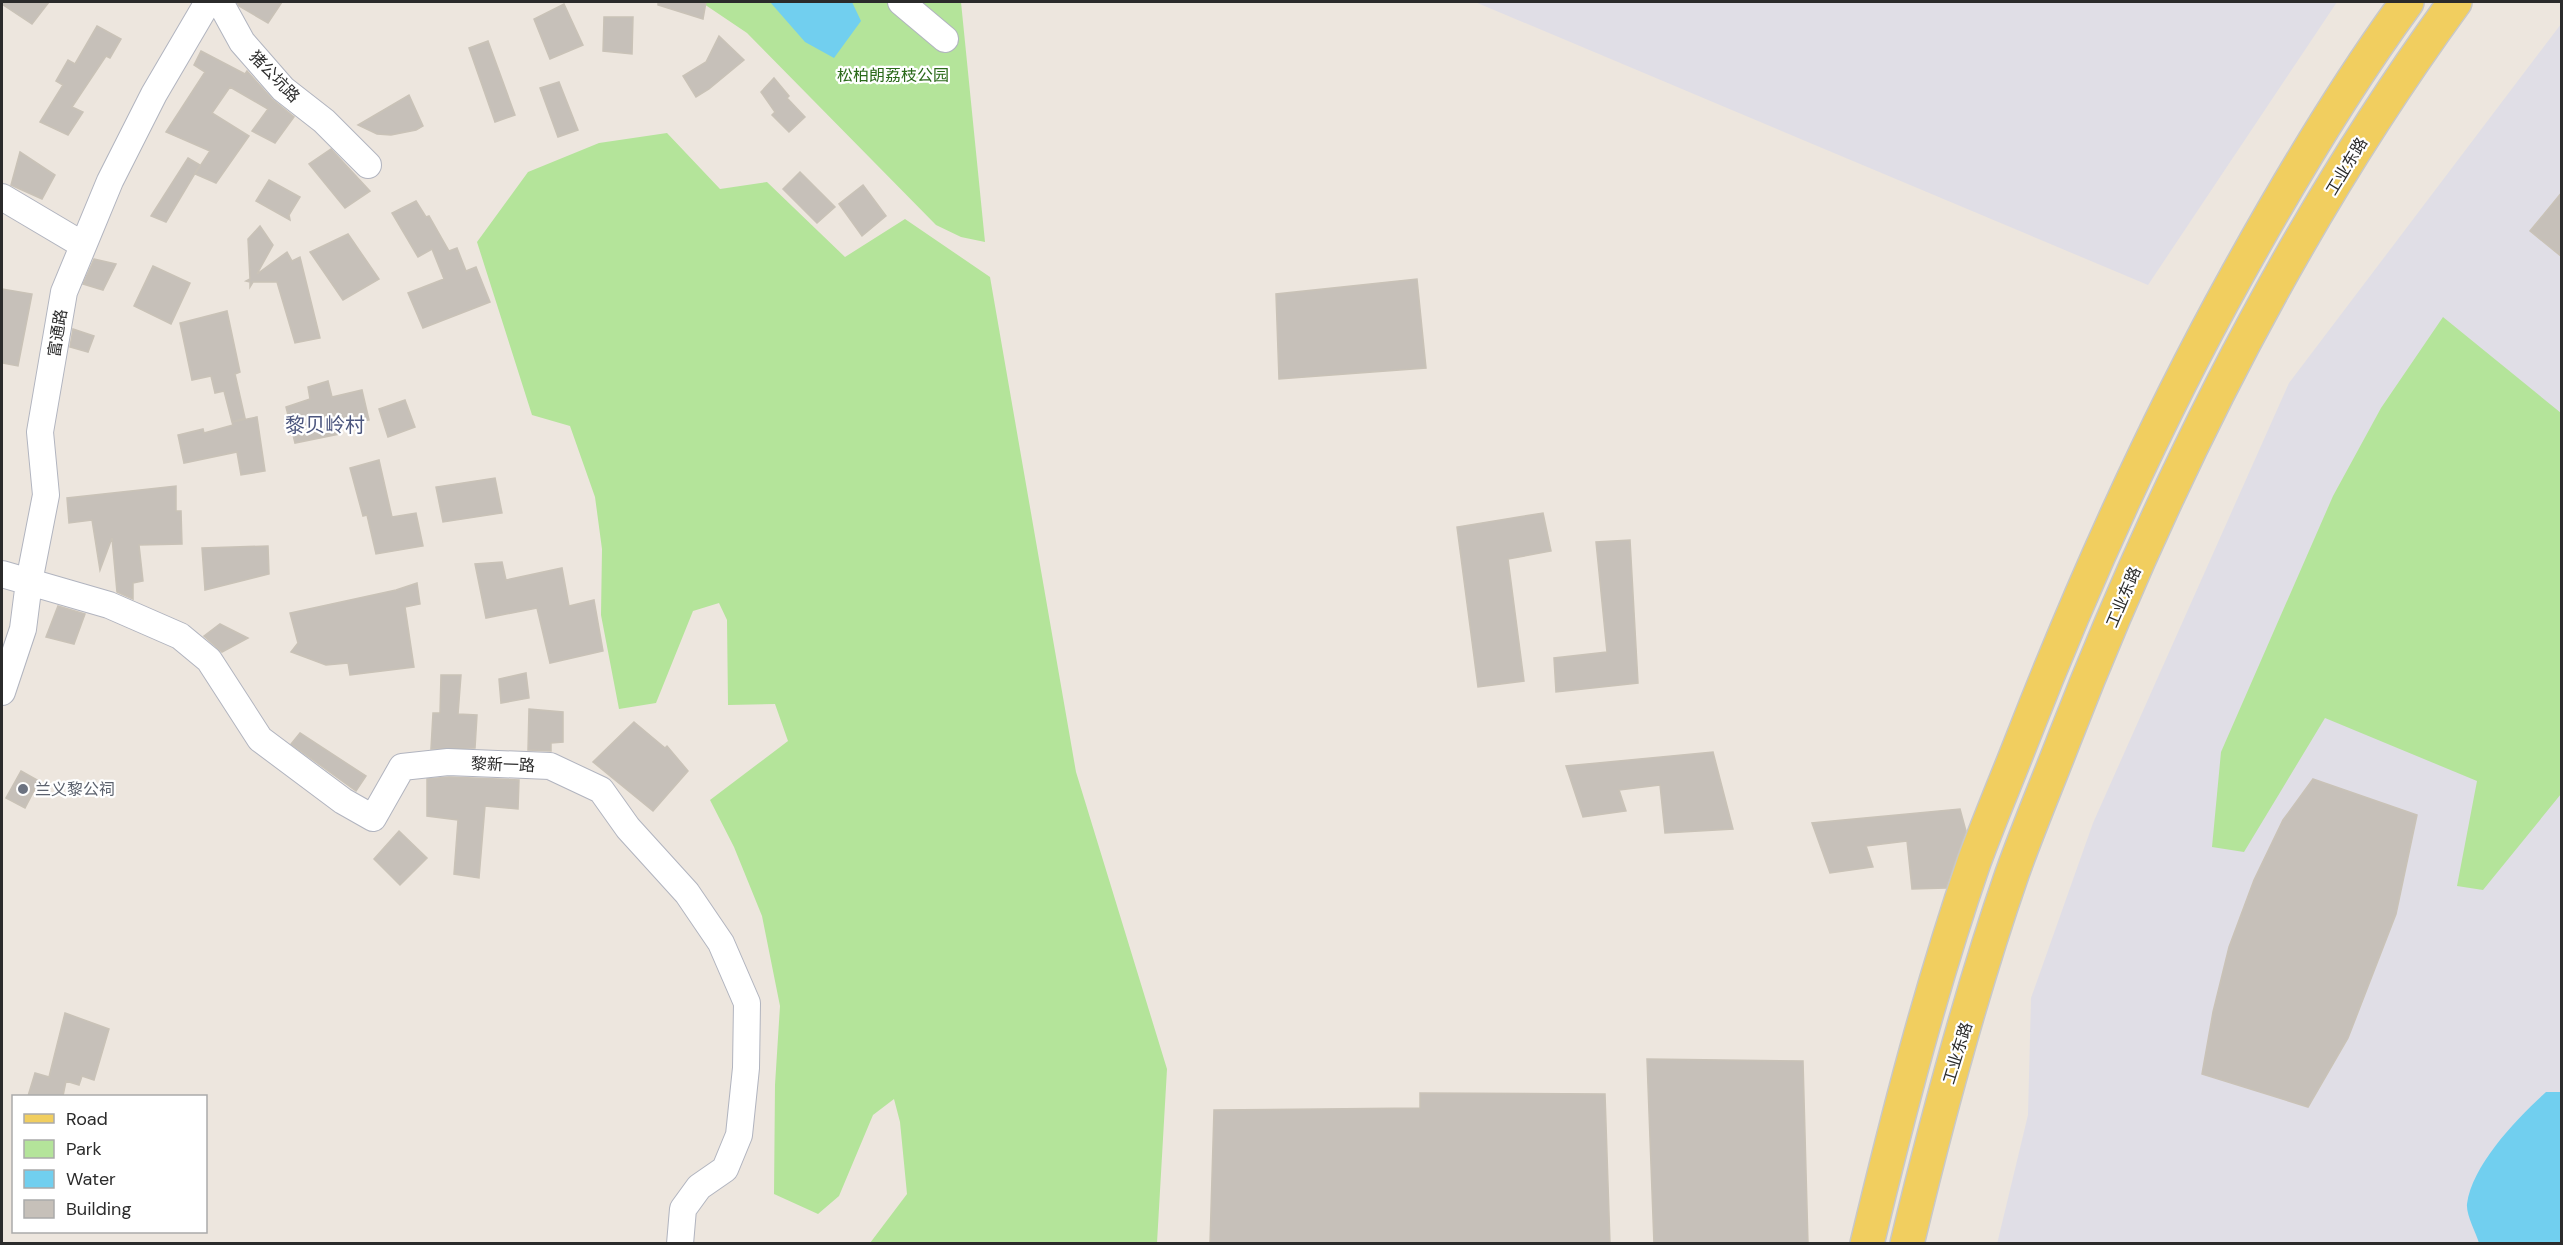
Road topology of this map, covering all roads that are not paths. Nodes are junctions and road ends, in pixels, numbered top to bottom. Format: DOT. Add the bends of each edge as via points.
graph roads {
  1 [pos="208,2"];
  2 [pos="220,2"];
  3 [pos="901,2"];
  4 [pos="2407,2"];
  5 [pos="2455,2"];
  6 [pos="945,39"];
  7 [pos="368,165"];
  8 [pos="2,196"];
  9 [pos="83,245"];
  10 [pos="2,574"];
  11 [pos="29,582"];
  12 [pos="2,692"];
  13 [pos="680,1244"];
  14 [pos="1867,1244"];
  15 [pos="1907,1244"];
  1 -- 9 [label="street, 富通路" via="154,94"];
  2 -- 7 [label="street, 猪公坑路" via="242,42 283,89"];
  3 -- 6 [label="street"];
  4 -- 14 [label="main road" via="2334,109 2266,221 2187,368 2100,549 1975,861 1903,1092"];
  5 -- 15 [label="main road, 工业东路" via="2368,130 2301,241 2202,426 2136,565 2012,874 1942,1102"];
  8 -- 9 [label="street"];
  9 -- 11 [label="street, 富通路" via="64,292 40,432 46,495"];
  10 -- 11 [label="street"];
  11 -- 12 [label="street, 富通路" via="23,629"];
  11 -- 13 [label="street, 黎新一路" via="109,605 180,636 208,660 260,739 343,801 373,818 402,767 437,763 550,766 601,790 628,828 687,893 721,943 747,1003 739,1135 725,1168 699,1187 683,1209"];
}
